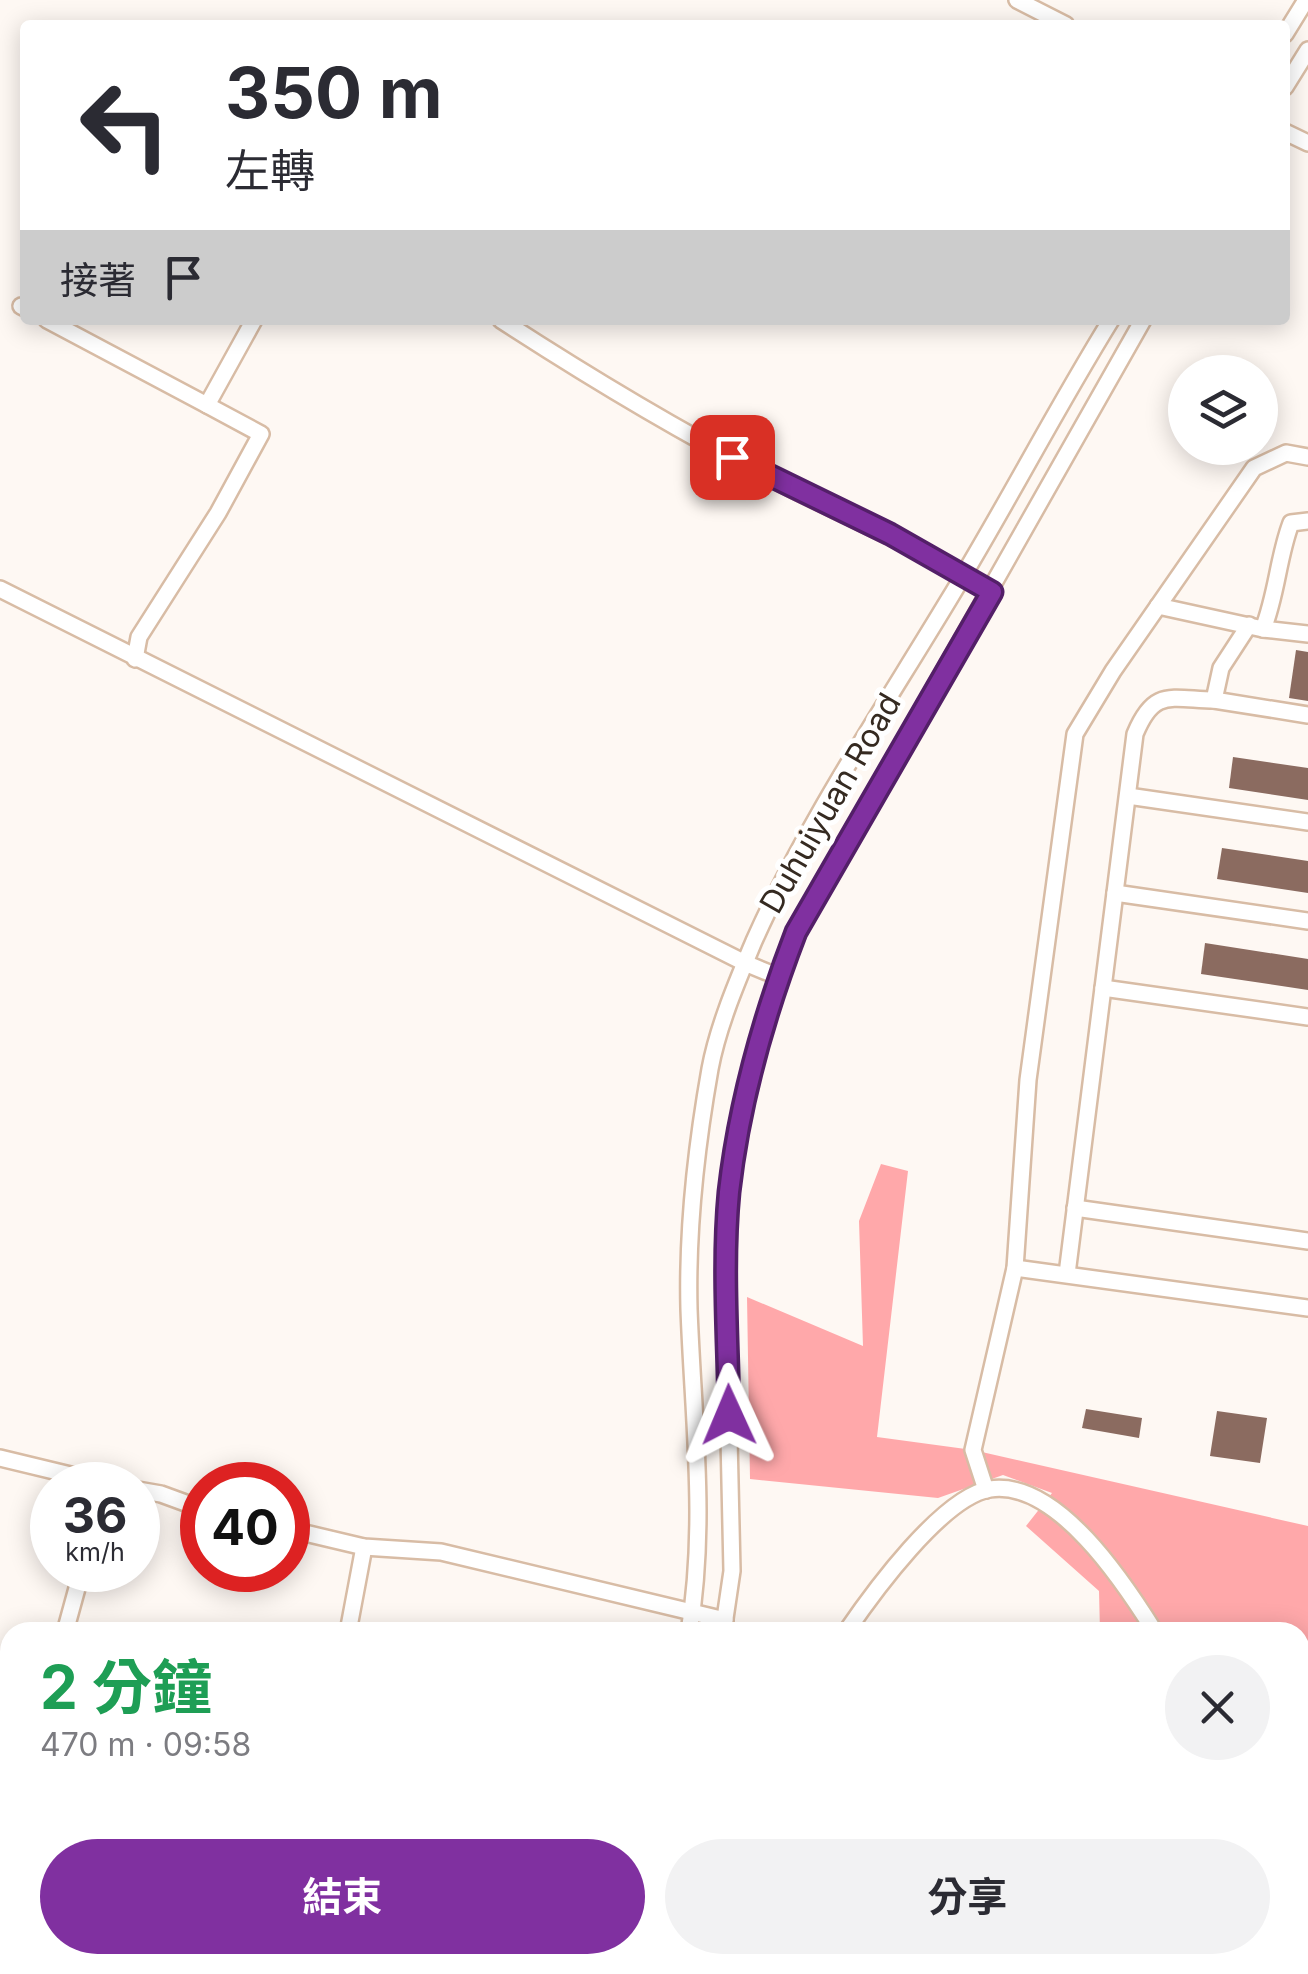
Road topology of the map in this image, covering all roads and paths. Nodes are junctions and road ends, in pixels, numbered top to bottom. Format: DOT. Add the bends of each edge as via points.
graph roads {
  1 [pos="1017,0"];
  2 [pos="1306,0"];
  3 [pos="1056,20"];
  4 [pos="1290,26"];
  5 [pos="1308,50"];
  6 [pos="1290,79"];
  7 [pos="57,325"];
  8 [pos="251,325"];
  9 [pos="509,325"];
  10 [pos="1107,325"];
  11 [pos="1141,325"];
  12 [pos="206,405"];
  13 [pos="1308,457"];
  14 [pos="1308,521"];
  15 [pos="964,575"];
  16 [pos="0,589"];
  17 [pos="992,592"];
  18 [pos="1158,606"];
  19 [pos="1256,627"];
  20 [pos="1308,634"];
  21 [pos="135,659"];
  22 [pos="1214,700"];
  23 [pos="1308,714"];
  24 [pos="1128,796"];
  25 [pos="1308,822"];
  26 [pos="1115,893"];
  27 [pos="1308,921"];
  28 [pos="745,963"];
  29 [pos="778,977"];
  30 [pos="1103,988"];
  31 [pos="1308,1017"];
  32 [pos="1075,1208"];
  33 [pos="1308,1242"];
  34 [pos="1015,1268"];
  35 [pos="1067,1274"];
  36 [pos="1308,1308"];
  37 [pos="0,1458"];
  38 [pos="30,1466"];
  39 [pos="986,1490"];
  40 [pos="310,1534"];
  41 [pos="364,1547"];
  42 [pos="76,1592"];
  43 [pos="692,1614"];
  44 [pos="68,1622"];
  45 [pos="350,1622"];
  46 [pos="691,1622"];
  47 [pos="713,1622"];
  48 [pos="725,1622"];
  49 [pos="853,1622"];
  50 [pos="1149,1622"];
  1 -- 3 [label="street"];
  2 -- 4 [label="street"];
  5 -- 6 [label="street"];
  7 -- 12 [label="street"];
  8 -- 12 [label="street"];
  9 -- 15 [label="street" via="702,440"];
  10 -- 15 [label="street, Duhuiyuan Road"];
  11 -- 17 [label="street, Duhuiyuan Road"];
  12 -- 21 [label="street" via="261,434 139,637"];
  13 -- 18 [label="street" via="1286,454 1254,468"];
  14 -- 19 [label="street" via="1291,522 1271,610"];
  15 -- 17 [label="street"];
  15 -- 28 [label="street, Duhuiyuan Road" via="820,813"];
  16 -- 21 [label="street"];
  17 -- 29 [label="street, Duhuiyuan Road" via="796,932"];
  18 -- 19 [label="street"];
  18 -- 34 [label="street" via="1075,734 1028,1080"];
  19 -- 20 [label="street"];
  19 -- 22 [label="street" via="1220,668"];
  21 -- 28 [label="street"];
  22 -- 23 [label="street"];
  22 -- 24 [label="street" via="1163,698 1146,708"];
  24 -- 25 [label="street"];
  24 -- 26 [label="street"];
  26 -- 27 [label="street"];
  26 -- 30 [label="street"];
  28 -- 29 [label="street"];
  28 -- 43 [label="street, Duhuiyuan Road" via="711,1064 692,1197 689,1307 700,1497"];
  29 -- 48 [label="street, Duhuiyuan Road" via="747,1088 729,1192 732,1571"];
  30 -- 31 [label="street"];
  30 -- 32 [label="street"];
  32 -- 33 [label="street"];
  32 -- 35 [label="street"];
  34 -- 35 [label="street"];
  34 -- 39 [label="street" via="973,1450"];
  35 -- 36 [label="street"];
  37 -- 38 [label="street"];
  39 -- 49 [label="street" via="933,1525"];
  39 -- 50 [label="street" via="1013,1491 1058,1512 1103,1556"];
  40 -- 41 [label="street"];
  41 -- 43 [label="street" via="440,1552"];
  41 -- 45 [label="street"];
  42 -- 44 [label="street"];
  43 -- 46 [label="street, Duhuiyuan Road"];
  43 -- 47 [label="street"];
}
